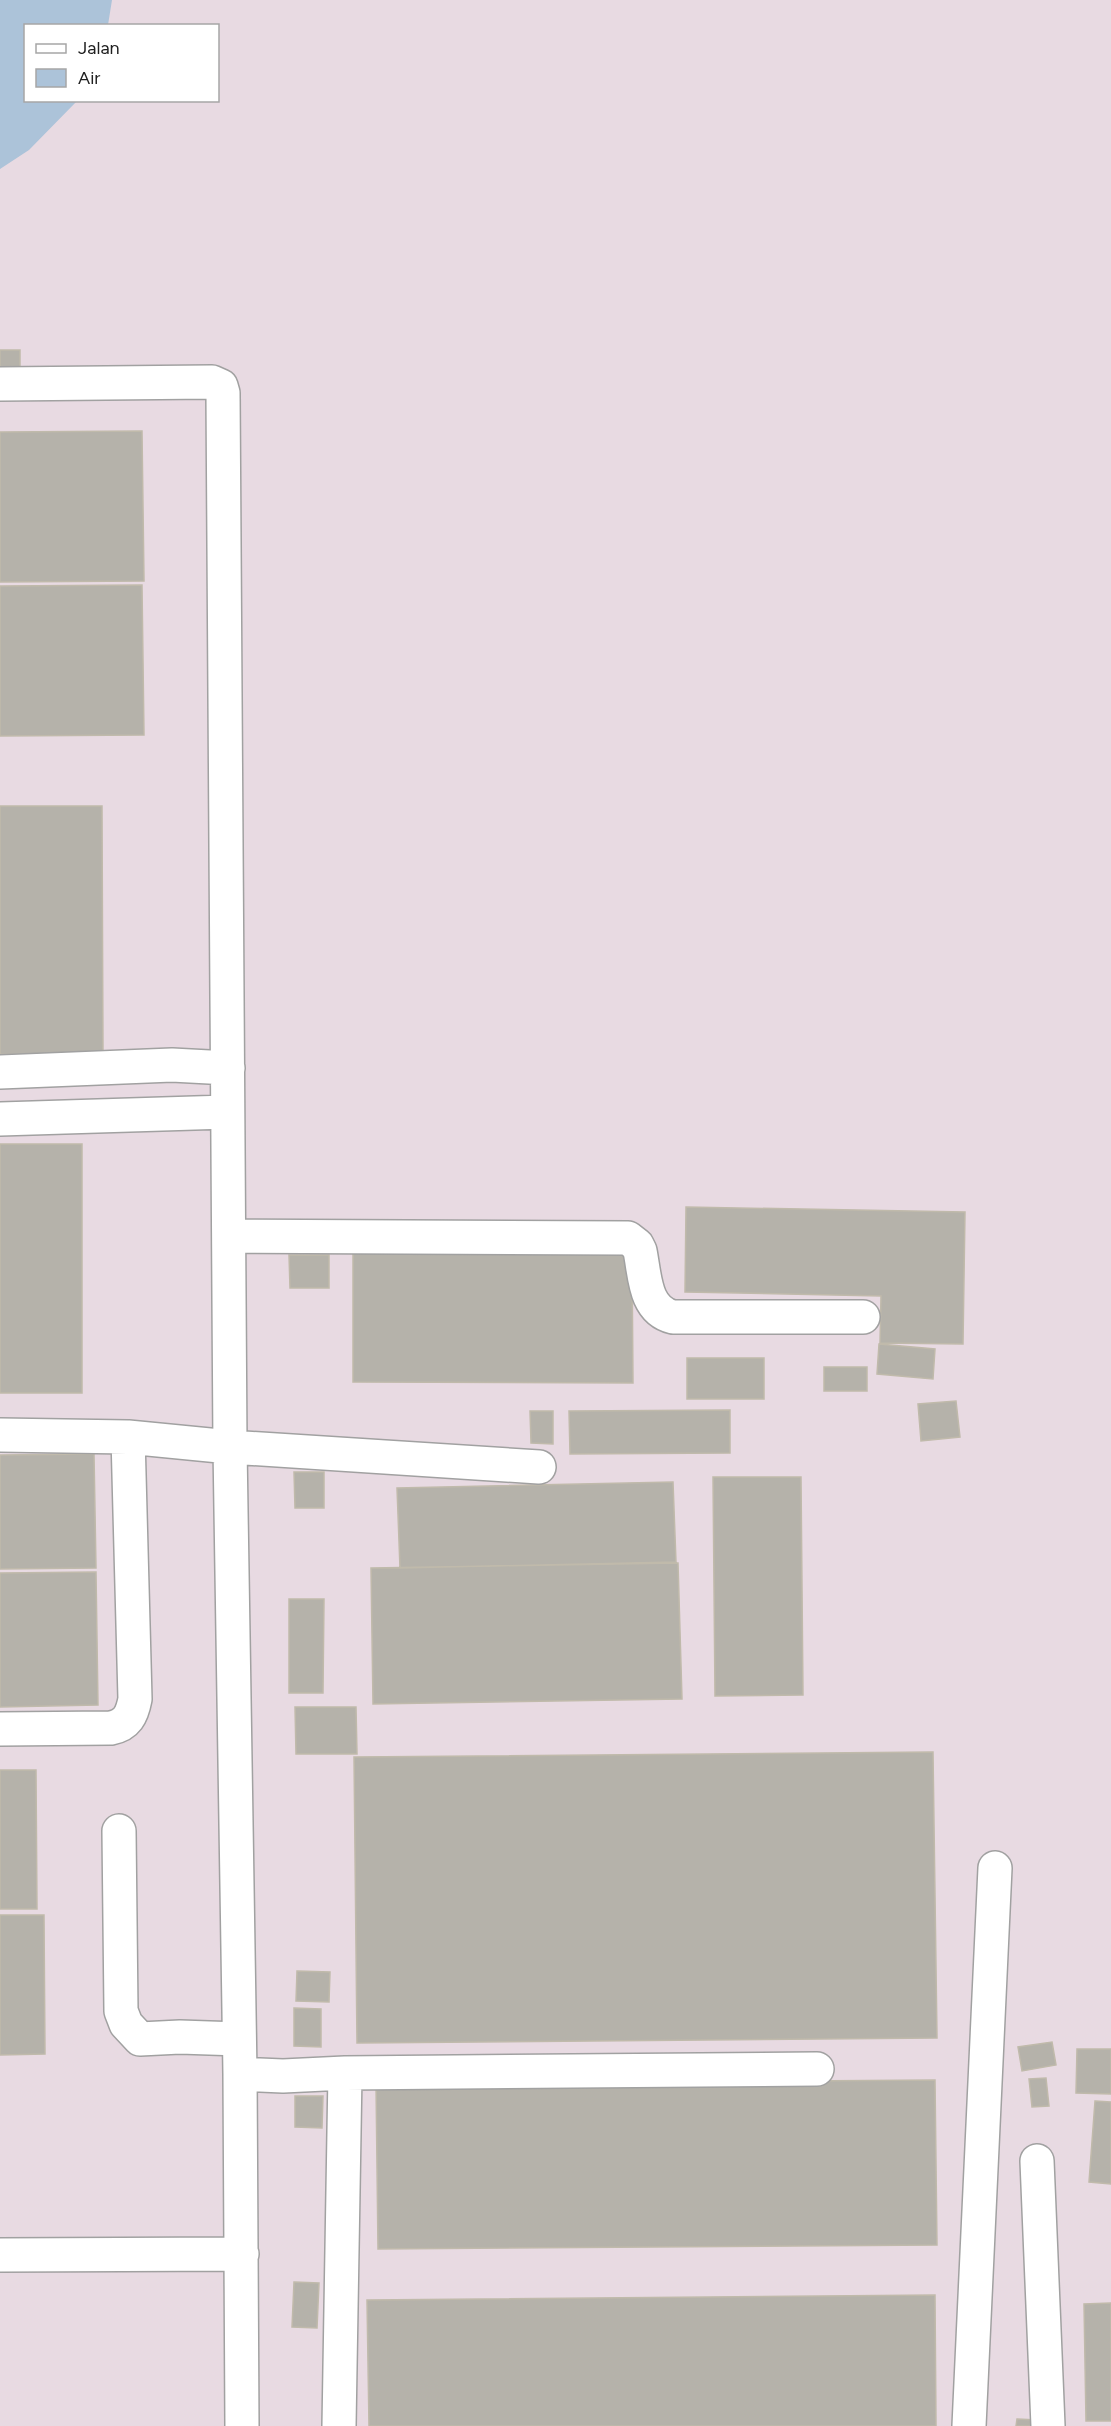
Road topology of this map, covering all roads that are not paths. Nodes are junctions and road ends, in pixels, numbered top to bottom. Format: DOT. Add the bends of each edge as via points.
graph roads {
  1 [pos="0,384"];
  2 [pos="228,1068"];
  3 [pos="0,1072"];
  4 [pos="227,1112"];
  5 [pos="0,1119"];
  6 [pos="229,1236"];
  7 [pos="863,1317"];
  8 [pos="0,1435"];
  9 [pos="128,1437"];
  10 [pos="230,1447"];
  11 [pos="539,1467"];
  12 [pos="0,1729"];
  13 [pos="119,1831"];
  14 [pos="995,1868"];
  15 [pos="239,2039"];
  16 [pos="817,2069"];
  17 [pos="345,2073"];
  18 [pos="240,2074"];
  19 [pos="1037,2161"];
  20 [pos="242,2254"];
  21 [pos="0,2255"];
  22 [pos="242,2426"];
  23 [pos="339,2426"];
  24 [pos="969,2426"];
  25 [pos="1048,2426"];
  1 -- 2 [label="street" via="212,382 222,389"];
  2 -- 3 [label="street" via="172,1065"];
  2 -- 4 [label="street"];
  4 -- 5 [label="street"];
  4 -- 6 [label="street"];
  6 -- 7 [label="street" via="628,1238 640,1251 649,1297 664,1315"];
  6 -- 10 [label="street"];
  8 -- 9 [label="street"];
  9 -- 10 [label="street"];
  9 -- 12 [label="street" via="135,1699 130,1716 111,1728"];
  10 -- 11 [label="street"];
  10 -- 15 [label="street"];
  13 -- 15 [label="street" via="122,2011 126,2024 140,2039"];
  14 -- 24 [label="street"];
  15 -- 18 [label="street"];
  16 -- 17 [label="street"];
  17 -- 18 [label="street"];
  17 -- 23 [label="street"];
  18 -- 20 [label="street"];
  19 -- 25 [label="street"];
  20 -- 21 [label="street"];
  20 -- 22 [label="street"];
}
